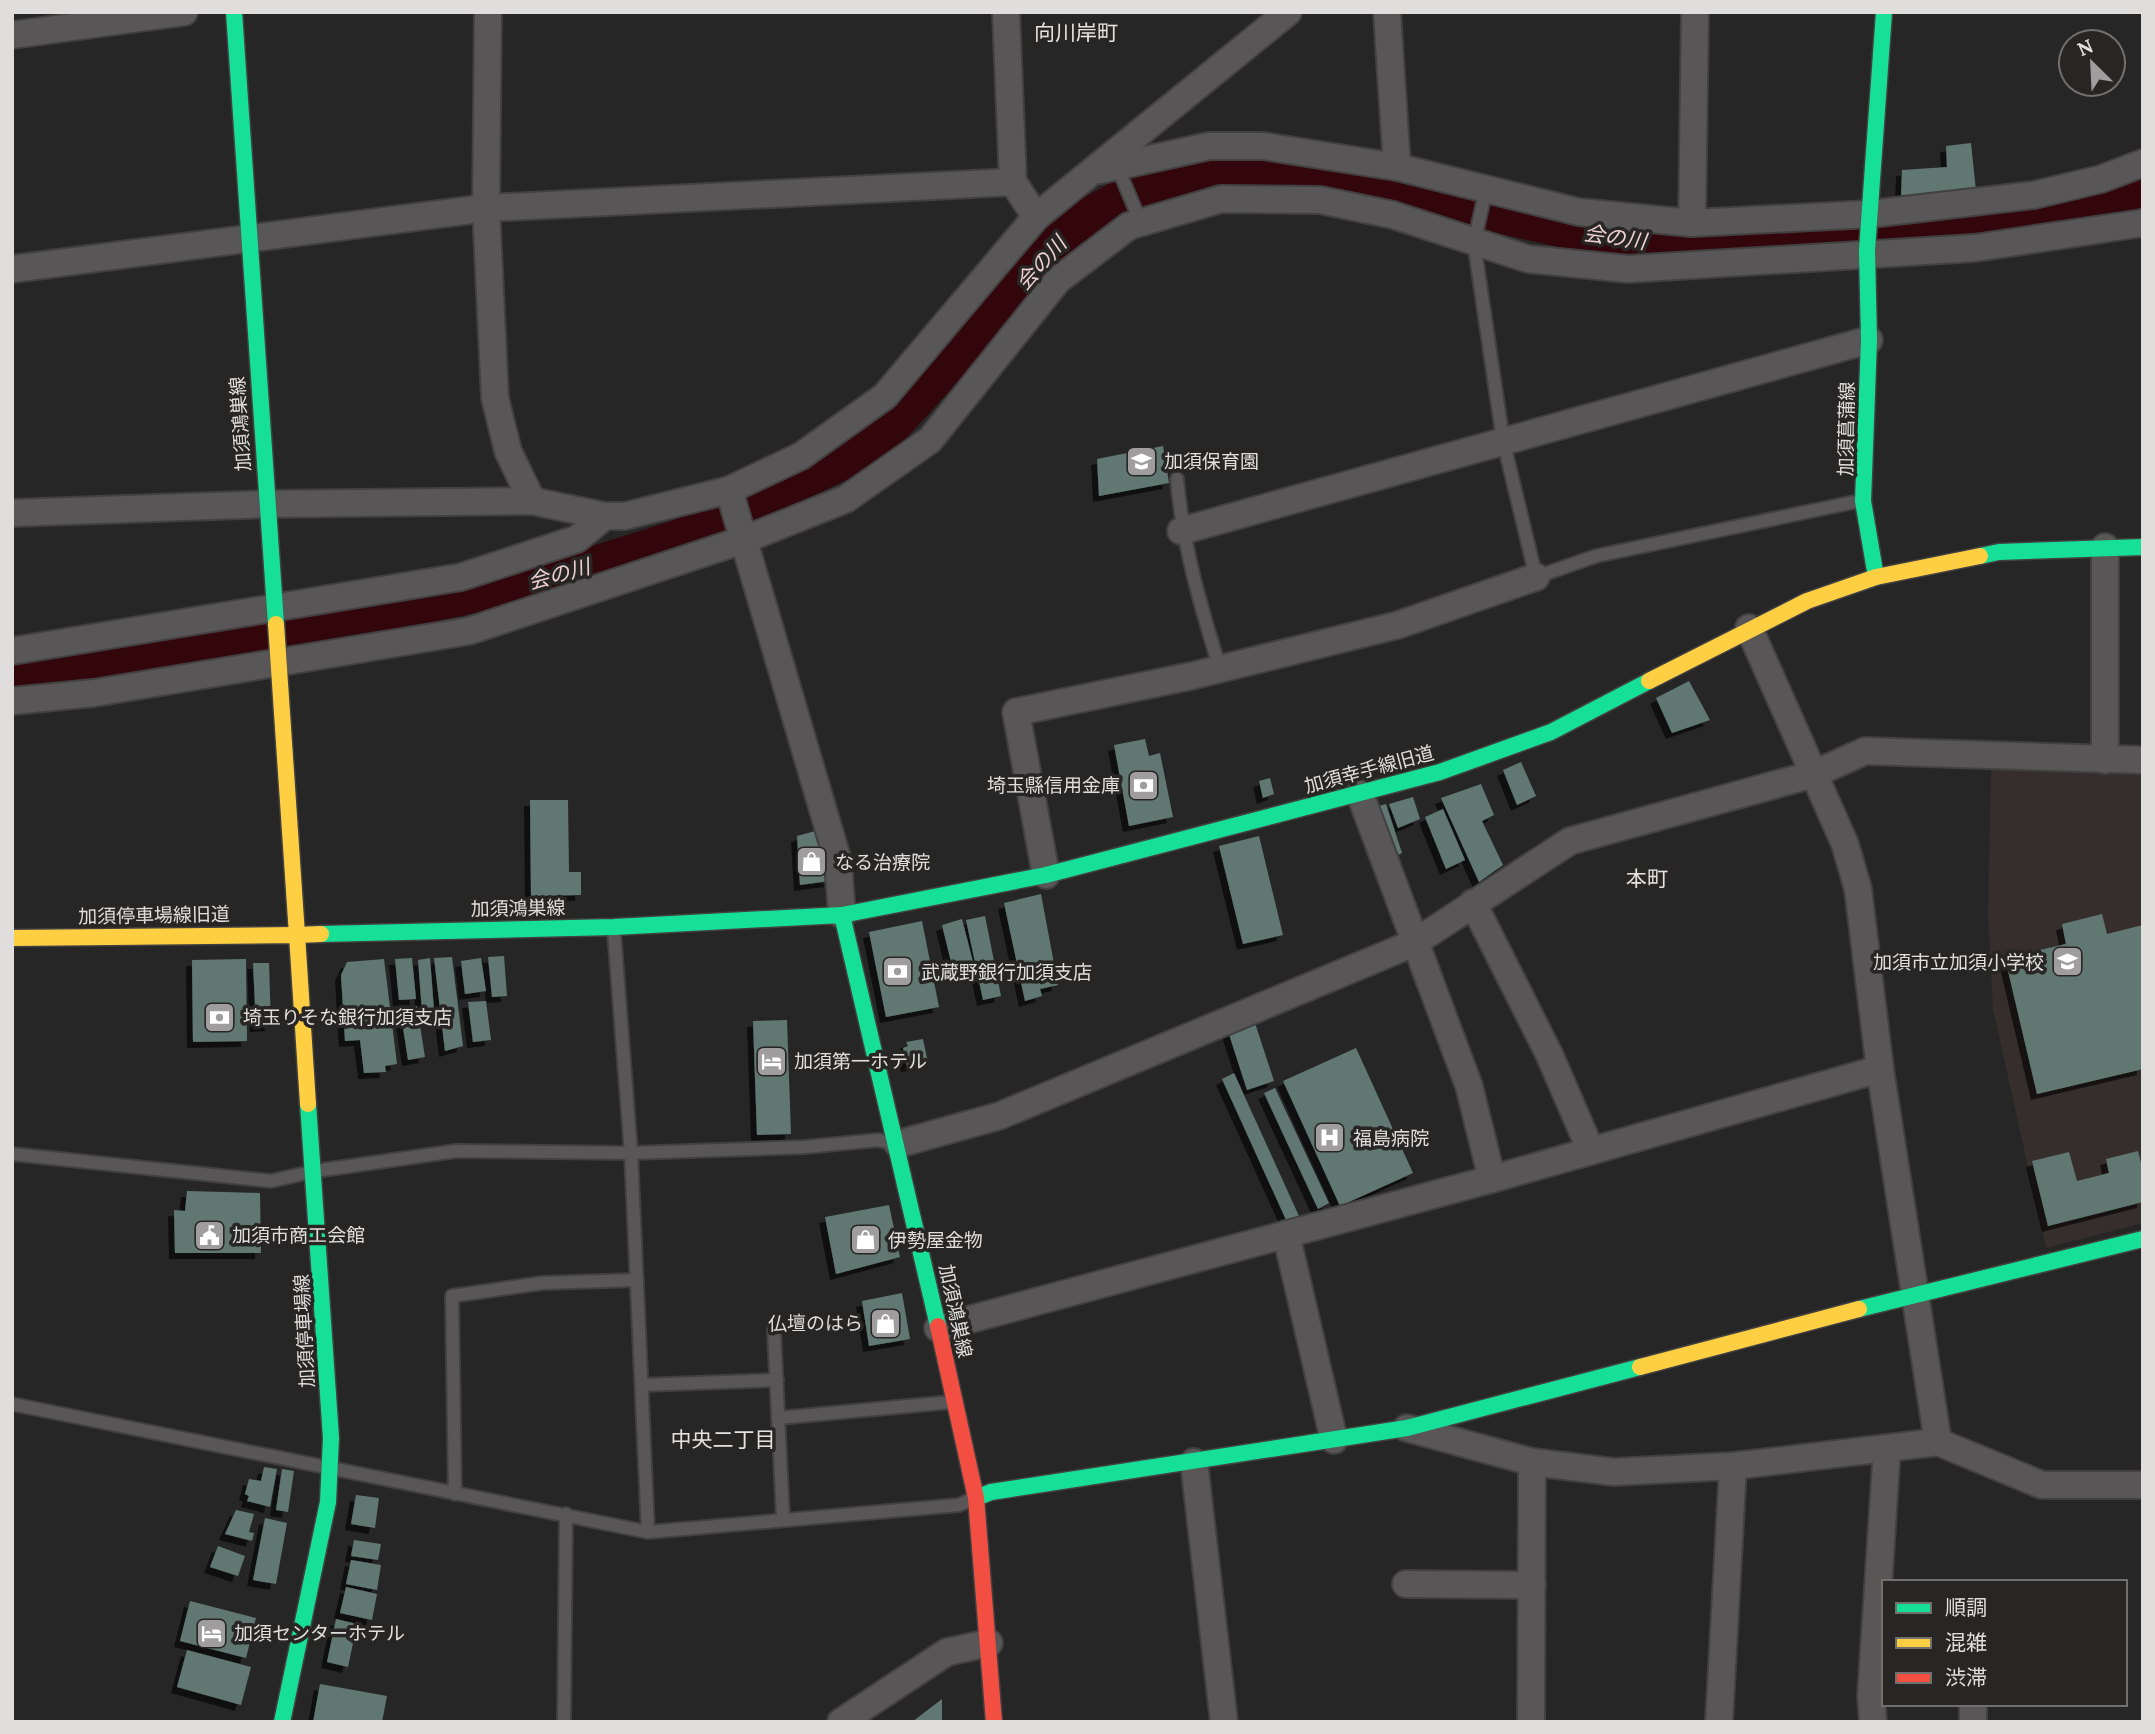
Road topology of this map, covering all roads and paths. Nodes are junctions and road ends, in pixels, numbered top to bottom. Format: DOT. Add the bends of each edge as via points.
graph roads {
  1 [pos="184,12"];
  2 [pos="234,12"];
  3 [pos="488,12"];
  4 [pos="1006,12"];
  5 [pos="1288,12"];
  6 [pos="1387,12"];
  7 [pos="1695,12"];
  8 [pos="1884,12"];
  9 [pos="12,35"];
  10 [pos="2143,163"];
  11 [pos="1397,167"];
  12 [pos="1106,168"];
  13 [pos="1013,182"];
  14 [pos="1486,189"];
  15 [pos="486,208"];
  16 [pos="1036,217"];
  17 [pos="1870,217"];
  18 [pos="1141,223"];
  19 [pos="1692,223"];
  20 [pos="2143,223"];
  21 [pos="249,238"];
  22 [pos="1474,243"];
  23 [pos="1868,252"];
  24 [pos="12,269"];
  25 [pos="1869,340"];
  26 [pos="1503,440"];
  27 [pos="1177,479"];
  28 [pos="729,490"];
  29 [pos="532,501"];
  30 [pos="1863,501"];
  31 [pos="267,504"];
  32 [pos="12,513"];
  33 [pos="605,516"];
  34 [pos="1181,531"];
  35 [pos="746,539"];
  36 [pos="2105,547"];
  37 [pos="2143,547"];
  38 [pos="1877,576"];
  39 [pos="1536,577"];
  40 [pos="275,616"];
  41 [pos="1749,628"];
  42 [pos="12,652"];
  43 [pos="278,658"];
  44 [pos="1220,669"];
  45 [pos="12,701"];
  46 [pos="2105,760"];
  47 [pos="2143,760"];
  48 [pos="1814,774"];
  49 [pos="1360,794"];
  50 [pos="1046,875"];
  51 [pos="1473,903"];
  52 [pos="842,915"];
  53 [pos="614,927"];
  54 [pos="297,934"];
  55 [pos="12,938"];
  56 [pos="1414,943"];
  57 [pos="1880,1069"];
  58 [pos="898,1144"];
  59 [pos="1591,1151"];
  60 [pos="631,1153"];
  61 [pos="12,1154"];
  62 [pos="315,1171"];
  63 [pos="1492,1179"];
  64 [pos="1286,1234"];
  65 [pos="2143,1239"];
  66 [pos="637,1280"];
  67 [pos="1917,1294"];
  68 [pos="938,1328"];
  69 [pos="774,1331"];
  70 [pos="777,1380"];
  71 [pos="642,1385"];
  72 [pos="954,1402"];
  73 [pos="12,1404"];
  74 [pos="778,1418"];
  75 [pos="1407,1428"];
  76 [pos="1334,1440"];
  77 [pos="1938,1442"];
  78 [pos="1887,1448"];
  79 [pos="1194,1462"];
  80 [pos="1532,1462"];
  81 [pos="330,1466"];
  82 [pos="1733,1466"];
  83 [pos="2143,1485"];
  84 [pos="455,1494"];
  85 [pos="976,1498"];
  86 [pos="566,1514"];
  87 [pos="783,1518"];
  88 [pos="648,1532"];
  89 [pos="1406,1584"];
  90 [pos="1532,1586"];
  91 [pos="1880,1605"];
  92 [pos="989,1643"];
  93 [pos="282,1722"];
  94 [pos="564,1722"];
  95 [pos="841,1722"];
  96 [pos="994,1722"];
  97 [pos="1224,1722"];
  98 [pos="1531,1722"];
  99 [pos="1719,1722"];
  100 [pos="1873,1722"];
  1 -- 9 [label="street"];
  2 -- 21 [label="main road, 加須鴻巣線"];
  3 -- 15 [label="street"];
  4 -- 13 [label="street"];
  5 -- 12 [label="street"];
  6 -- 11 [label="street"];
  7 -- 19 [label="street"];
  8 -- 17 [label="main road, 加須菖蒲線"];
  10 -- 17 [label="street" via="2101,179 2034,195"];
  11 -- 12 [label="street" via="1263,146 1209,146"];
  11 -- 14 [label="street"];
  12 -- 16 [label="street"];
  12 -- 18 [label="lane"];
  13 -- 15 [label="street"];
  13 -- 16 [label="street"];
  14 -- 19 [label="street" via="1580,212"];
  14 -- 22 [label="lane"];
  15 -- 21 [label="street"];
  15 -- 29 [label="street" via="495,398 508,451"];
  16 -- 28 [label="street" via="885,396 801,457"];
  17 -- 19 [label="street"];
  17 -- 23 [label="main road, 加須菖蒲線"];
  18 -- 22 [label="street" via="1221,199 1320,200 1392,215"];
  18 -- 35 [label="street" via="1129,226 1058,280 930,440 846,499"];
  20 -- 23 [label="street" via="1975,248"];
  21 -- 24 [label="street"];
  21 -- 31 [label="main road, 加須鴻巣線"];
  22 -- 23 [label="street" via="1528,259 1628,269"];
  22 -- 26 [label="lane"];
  23 -- 25 [label="main road, 加須菖蒲線"];
  25 -- 26 [label="street"];
  25 -- 30 [label="main road, 加須菖蒲線"];
  26 -- 34 [label="street"];
  26 -- 39 [label="lane"];
  27 -- 34 [label="lane"];
  28 -- 33 [label="street" via="625,516"];
  28 -- 35 [label="street"];
  29 -- 31 [label="street"];
  29 -- 33 [label="street"];
  30 -- 38 [label="main road, 加須菖蒲線"];
  30 -- 39 [label="lane" via="1596,556"];
  31 -- 32 [label="street"];
  31 -- 40 [label="main road, 加須鴻巣線"];
  33 -- 40 [label="street" via="578,539 461,577"];
  34 -- 44 [label="lane"];
  35 -- 43 [label="street" via="469,632"];
  35 -- 52 [label="street" via="838,861"];
  36 -- 37 [label="main road"];
  36 -- 38 [label="main road" via="1999,552"];
  36 -- 46 [label="street"];
  38 -- 41 [label="main road, 加須幸手線旧道"];
  39 -- 44 [label="street" via="1398,625"];
  40 -- 42 [label="street"];
  40 -- 43 [label="main road, 加須鴻巣線"];
  41 -- 48 [label="street"];
  41 -- 49 [label="main road, 加須幸手線旧道" via="1551,732 1440,772"];
  43 -- 45 [label="street" via="94,693"];
  43 -- 54 [label="main road, 加須鴻巣線"];
  44 -- 50 [label="street" via="1016,712"];
  46 -- 47 [label="street"];
  46 -- 48 [label="street" via="1866,751"];
  48 -- 51 [label="street" via="1570,841"];
  48 -- 57 [label="street" via="1845,844 1858,889"];
  49 -- 50 [label="main road, 加須幸手線旧道"];
  49 -- 56 [label="street"];
  50 -- 52 [label="main road, 加須幸手線旧道"];
  51 -- 56 [label="street"];
  51 -- 59 [label="street" via="1549,1054"];
  52 -- 53 [label="main road, 加須鴻巣線"];
  52 -- 58 [label="main road, 加須鴻巣線"];
  53 -- 54 [label="main road, 加須鴻巣線"];
  53 -- 60 [label="lane"];
  54 -- 55 [label="main road, 加須停車場線旧道"];
  54 -- 62 [label="main road, 加須停車場線"];
  56 -- 58 [label="street" via="999,1116"];
  56 -- 63 [label="street" via="1469,1086"];
  57 -- 59 [label="street"];
  57 -- 67 [label="street"];
  58 -- 60 [label="lane" via="878,1140"];
  58 -- 68 [label="main road, 加須鴻巣線"];
  59 -- 63 [label="street"];
  60 -- 62 [label="lane" via="456,1151"];
  60 -- 66 [label="lane"];
  61 -- 62 [label="lane" via="271,1181"];
  62 -- 81 [label="main road, 加須停車場線"];
  63 -- 64 [label="street"];
  64 -- 68 [label="street"];
  64 -- 76 [label="street"];
  65 -- 67 [label="main road"];
  66 -- 71 [label="lane"];
  66 -- 84 [label="lane" via="542,1283 452,1296"];
  67 -- 75 [label="main road"];
  67 -- 77 [label="street"];
  68 -- 72 [label="main road, 加須鴻巣線"];
  69 -- 70 [label="lane"];
  70 -- 71 [label="lane"];
  70 -- 74 [label="lane"];
  71 -- 88 [label="lane"];
  72 -- 74 [label="lane"];
  72 -- 85 [label="main road, 加須鴻巣線"];
  73 -- 81 [label="lane"];
  74 -- 87 [label="lane"];
  75 -- 76 [label="main road"];
  75 -- 80 [label="street"];
  76 -- 79 [label="main road"];
  77 -- 78 [label="street"];
  77 -- 83 [label="street" via="2042,1485"];
  78 -- 82 [label="street"];
  78 -- 91 [label="street"];
  79 -- 85 [label="main road"];
  79 -- 97 [label="street"];
  80 -- 82 [label="street" via="1614,1472"];
  80 -- 90 [label="street"];
  81 -- 84 [label="lane"];
  81 -- 93 [label="main road, 加須停車場線" via="328,1502"];
  82 -- 99 [label="street"];
  84 -- 86 [label="lane"];
  85 -- 87 [label="lane" via="959,1505"];
  85 -- 92 [label="main road, 加須鴻巣線"];
  86 -- 88 [label="lane"];
  86 -- 94 [label="lane"];
  87 -- 88 [label="lane"];
  89 -- 90 [label="street"];
  90 -- 98 [label="street"];
  91 -- 100 [label="street" via="1871,1696"];
  92 -- 95 [label="street" via="947,1652"];
  92 -- 96 [label="main road, 加須鴻巣線"];
}
